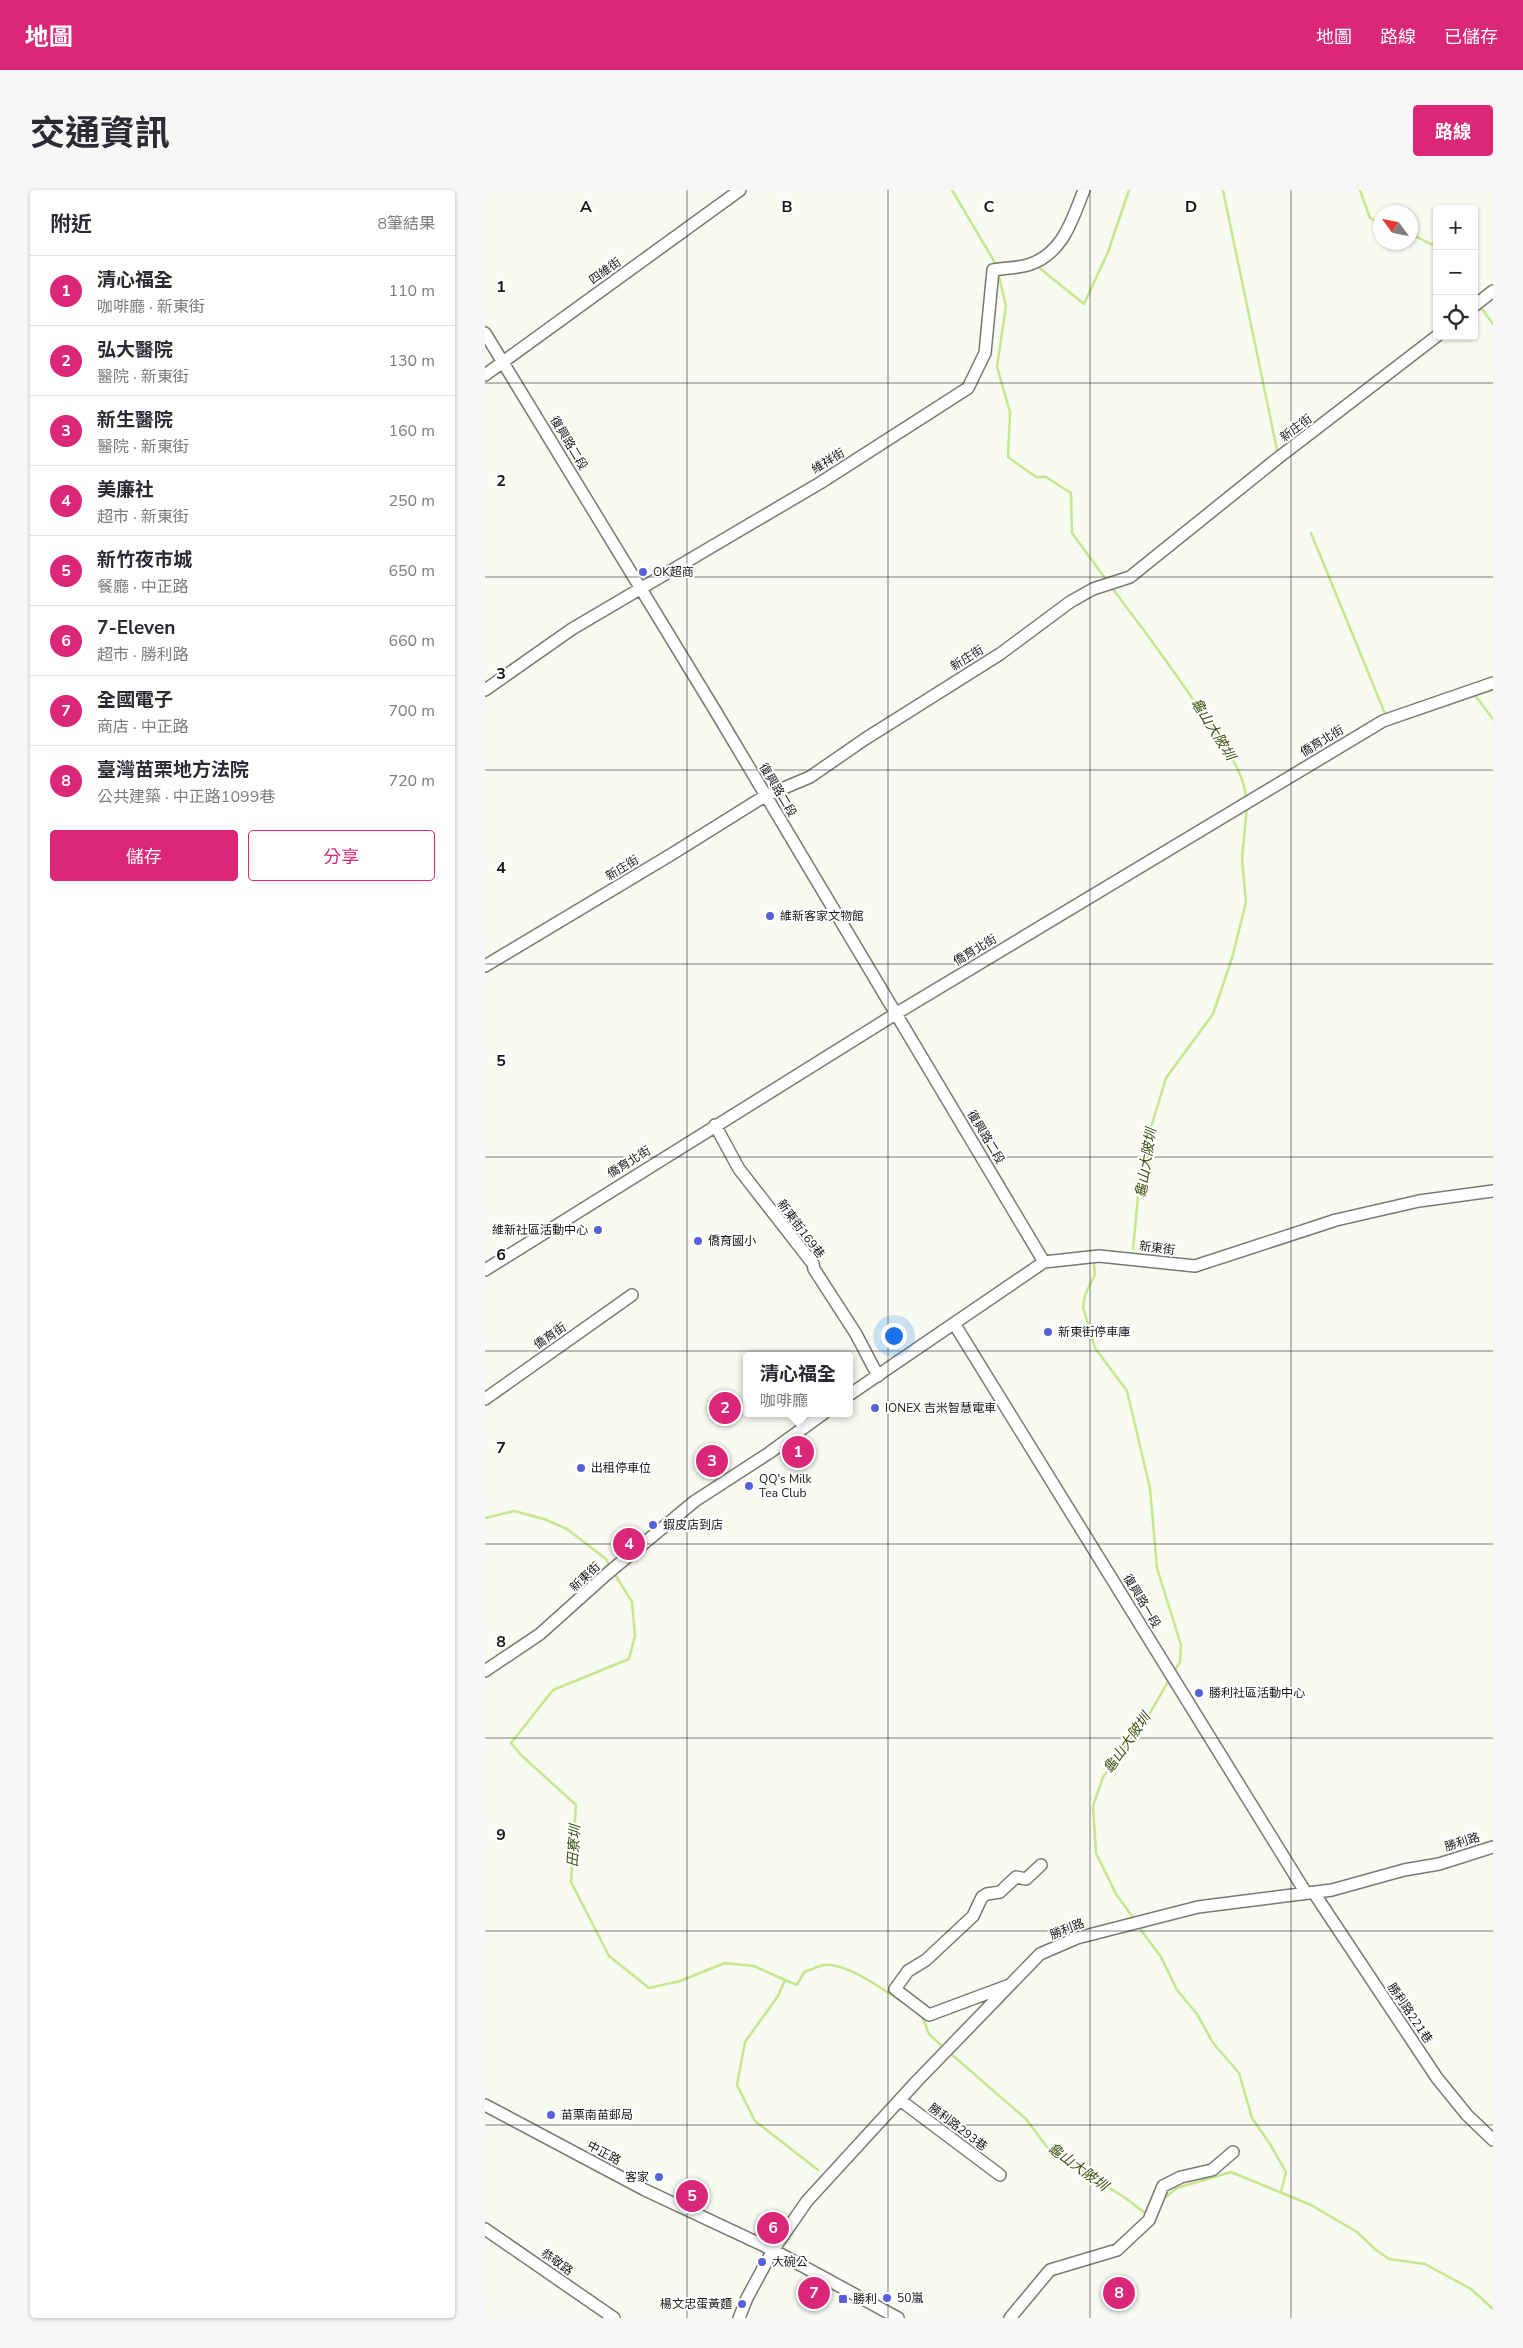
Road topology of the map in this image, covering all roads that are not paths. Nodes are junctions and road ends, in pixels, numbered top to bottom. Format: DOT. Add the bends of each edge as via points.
graph roads {
  1 [pos="740,190"];
  2 [pos="1084,190"];
  3 [pos="1493,291"];
  4 [pos="1478,303"];
  5 [pos="485,333"];
  6 [pos="1433,339"];
  7 [pos="503,361"];
  8 [pos="485,375"];
  9 [pos="640,588"];
  10 [pos="1493,683"];
  11 [pos="485,690"];
  12 [pos="765,796"];
  13 [pos="485,966"];
  14 [pos="897,1013"];
  15 [pos="715,1125"];
  16 [pos="1493,1191"];
  17 [pos="1044,1262"];
  18 [pos="485,1270"];
  19 [pos="631,1295"];
  20 [pos="955,1325"];
  21 [pos="877,1376"];
  22 [pos="853,1393"];
  23 [pos="485,1399"];
  24 [pos="818,1417"];
  25 [pos="485,1672"];
  26 [pos="1493,1847"];
  27 [pos="1041,1865"];
  28 [pos="1310,1893"];
  29 [pos="1010,1985"];
  30 [pos="900,2100"];
  31 [pos="485,2105"];
  32 [pos="1493,2140"];
  33 [pos="1233,2152"];
  34 [pos="1000,2175"];
  35 [pos="485,2229"];
  36 [pos="773,2250"];
  37 [pos="614,2318"];
  38 [pos="739,2318"];
  39 [pos="898,2318"];
  40 [pos="1010,2318"];
  1 -- 7 [label="street, 四維街"];
  2 -- 9 [label="street, 維祥街" via="1062,242 1029,265 993,270 985,353 968,388 820,483"];
  3 -- 4 [label="street"];
  5 -- 7 [label="street, 復興路二段"];
  6 -- 12 [label="street, 新庄街" via="1130,577 1093,589 1070,602 1000,654 809,777"];
  7 -- 8 [label="street, 四維街"];
  7 -- 9 [label="street, 復興路二段"];
  9 -- 11 [label="street, 維祥街" via="572,629"];
  9 -- 12 [label="street, 復興路二段"];
  10 -- 14 [label="street, 僑育北街" via="1383,721"];
  12 -- 13 [label="street, 新庄街"];
  12 -- 14 [label="street, 復興路二段"];
  14 -- 15 [label="street, 僑育北街"];
  14 -- 17 [label="street, 復興路二段"];
  15 -- 18 [label="street, 僑育北街"];
  15 -- 21 [label="street, 新東街169巷" via="739,1169 813,1264 856,1334"];
  16 -- 17 [label="street, 新東街" via="1419,1202 1336,1220 1195,1266 1099,1256"];
  17 -- 20 [label="street, 新東街"];
  19 -- 23 [label="street, 僑育街"];
  20 -- 21 [label="street, 新東街"];
  20 -- 28 [label="street, 復興路一段"];
  21 -- 22 [label="street, 新東街"];
  24 -- 25 [label="street, 新東街" via="695,1501 540,1634"];
  26 -- 28 [label="street, 勝利路" via="1439,1864"];
  27 -- 29 [label="street" via="1025,1879 1016,1877 1000,1892 982,1897 973,1916 926,1960 908,1971 895,1989 929,2015"];
  28 -- 29 [label="street, 勝利路" via="1197,1906 1077,1938 1040,1954"];
  28 -- 32 [label="street, 勝利路221巷" via="1437,2078 1467,2115"];
  29 -- 30 [label="street, 勝利路"];
  30 -- 34 [label="street, 勝利路293巷"];
  30 -- 36 [label="street, 勝利路" via="807,2200"];
  31 -- 36 [label="street, 中正路" via="645,2190"];
  33 -- 40 [label="street" via="1212,2170 1181,2177 1163,2186 1149,2220 1117,2250 1050,2270"];
  35 -- 37 [label="street, 恭敬路"];
  36 -- 38 [label="street, 勝利路"];
  36 -- 39 [label="street, 中正路"];
}
